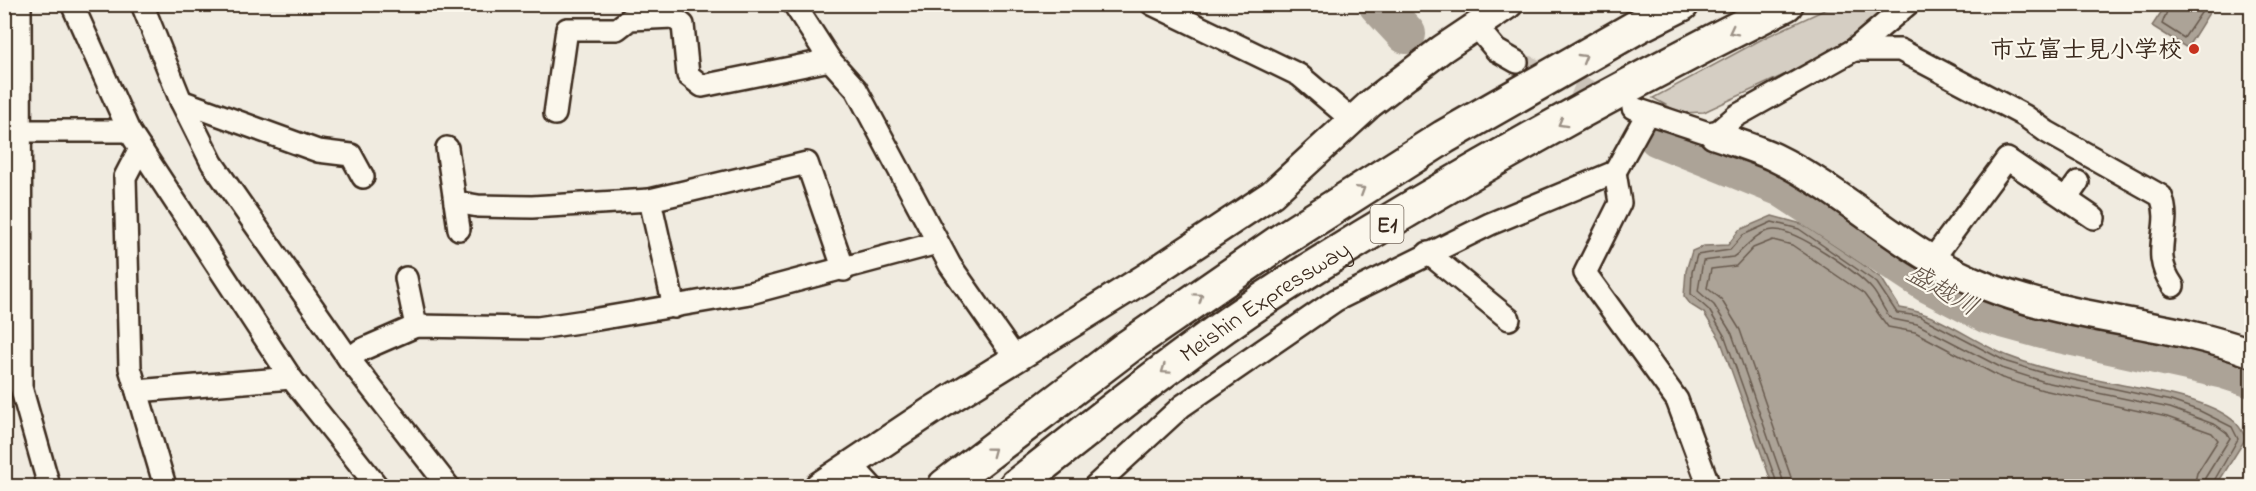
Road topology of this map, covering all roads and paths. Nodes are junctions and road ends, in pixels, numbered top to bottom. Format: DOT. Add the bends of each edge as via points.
graph roads {
  1 [pos="20,4"];
  2 [pos="72,4"];
  3 [pos="142,4"];
  4 [pos="794,4"];
  5 [pos="1152,4"];
  6 [pos="1509,4"];
  7 [pos="1682,4"];
  8 [pos="1786,4"];
  9 [pos="1908,4"];
  10 [pos="1476,26"];
  11 [pos="1854,50"];
  12 [pos="830,60"];
  13 [pos="1517,62"];
  14 [pos="180,101"];
  15 [pos="555,114"];
  16 [pos="1352,120"];
  17 [pos="12,131"];
  18 [pos="1714,135"];
  19 [pos="135,139"];
  20 [pos="447,148"];
  21 [pos="1615,172"];
  22 [pos="363,177"];
  23 [pos="650,200"];
  24 [pos="455,202"];
  25 [pos="2094,218"];
  26 [pos="459,229"];
  27 [pos="937,243"];
  28 [pos="1428,253"];
  29 [pos="1932,260"];
  30 [pos="844,270"];
  31 [pos="406,278"];
  32 [pos="2172,286"];
  33 [pos="674,307"];
  34 [pos="1509,319"];
  35 [pos="417,326"];
  36 [pos="2252,353"];
  37 [pos="349,359"];
  38 [pos="1016,359"];
  39 [pos="291,378"];
  40 [pos="137,391"];
  41 [pos="851,464"];
  42 [pos="49,486"];
  43 [pos="165,486"];
  44 [pos="377,486"];
  45 [pos="448,486"];
  46 [pos="819,486"];
  47 [pos="871,486"];
  48 [pos="945,486"];
  49 [pos="1016,486"];
  50 [pos="1095,486"];
  51 [pos="1708,486"];
  1 -- 17 [label="street"];
  2 -- 19 [label="street"];
  3 -- 14 [label="street"];
  4 -- 12 [label="street"];
  5 -- 16 [label="street" via="1299,75"];
  6 -- 10 [label="street"];
  48 -- 7 [label="highway, Meishin Expressway / E1, one-way" via="1129,346 1282,240 1444,137"];
  8 -- 49 [label="highway, Meishin Expressway / E1, one-way" via="1657,69 1305,273 1152,380"];
  9 -- 11 [label="street"];
  10 -- 13 [label="street" via="1496,50"];
  10 -- 16 [label="street"];
  11 -- 18 [label="street" via="1736,116"];
  11 -- 32 [label="street" via="1900,50 2025,116 2161,196 2166,207 2160,255 2163,272"];
  12 -- 15 [label="street" via="702,86 688,75 683,25 673,17 630,19 617,29 567,29"];
  12 -- 27 [label="street" via="856,89"];
  14 -- 22 [label="street" via="318,151 351,155"];
  14 -- 37 [label="street" via="212,163"];
  16 -- 38 [label="street" via="1272,194"];
  17 -- 19 [label="street"];
  17 -- 42 [label="street" via="21,387"];
  18 -- 21 [label="street" via="1640,111"];
  18 -- 29 [label="street" via="1774,157"];
  19 -- 39 [label="street"];
  19 -- 40 [label="street" via="125,177 130,368"];
  20 -- 24 [label="street"];
  21 -- 28 [label="street"];
  21 -- 51 [label="street" via="1620,203 1585,273 1677,400"];
  23 -- 24 [label="street" via="532,207"];
  23 -- 30 [label="street" via="807,163"];
  23 -- 33 [label="street"];
  24 -- 26 [label="street"];
  25 -- 29 [label="street" via="2072,190 2007,159"];
  27 -- 30 [label="street"];
  27 -- 38 [label="street"];
  28 -- 34 [label="street"];
  28 -- 50 [label="street" via="1336,300 1182,406"];
  29 -- 36 [label="street" via="1982,285 2023,299 2194,336"];
  30 -- 33 [label="street"];
  31 -- 35 [label="street"];
  33 -- 35 [label="street" via="538,328"];
  35 -- 37 [label="street"];
  37 -- 45 [label="street"];
  38 -- 41 [label="street"];
  39 -- 40 [label="street"];
  39 -- 44 [label="street"];
  40 -- 43 [label="street"];
  41 -- 46 [label="street"];
  41 -- 47 [label="street"];
}
